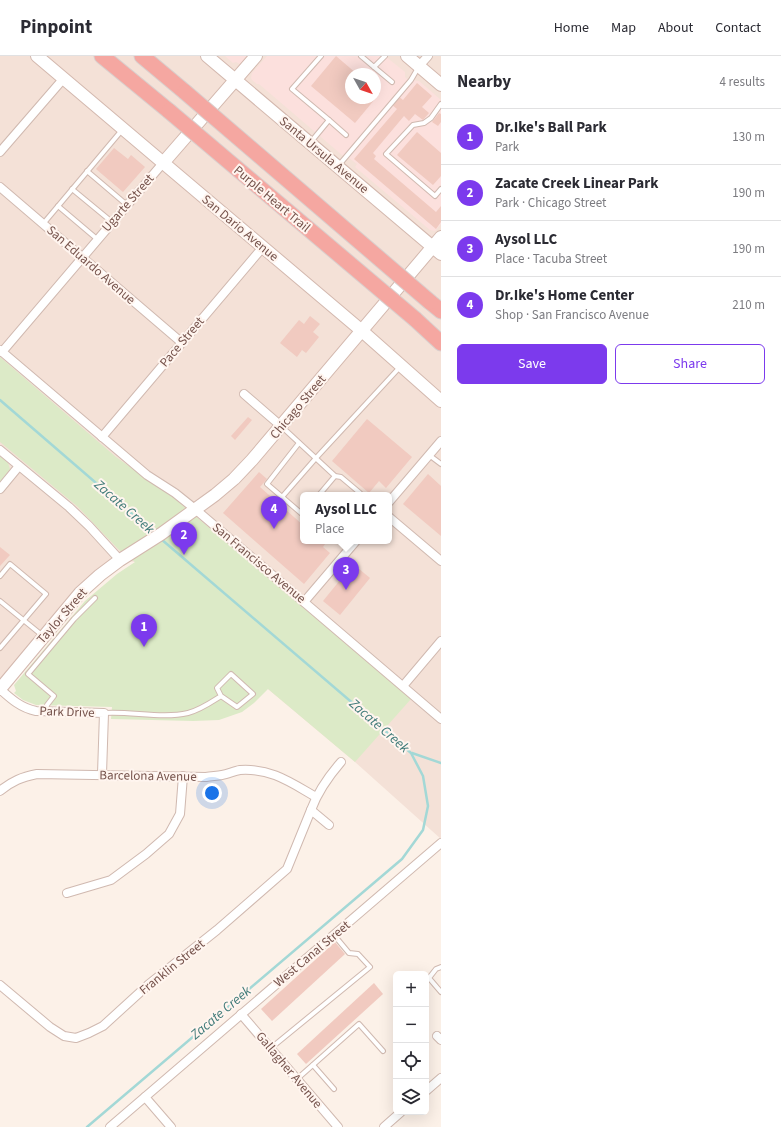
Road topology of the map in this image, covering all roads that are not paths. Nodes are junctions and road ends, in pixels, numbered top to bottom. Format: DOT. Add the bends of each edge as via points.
graph roads {
  1 [pos="37,56"];
  2 [pos="102,56"];
  3 [pos="142,56"];
  4 [pos="207,56"];
  5 [pos="256,56"];
  6 [pos="321,56"];
  7 [pos="361,56"];
  8 [pos="385,56"];
  9 [pos="407,56"];
  10 [pos="428,56"];
  11 [pos="151,61"];
  12 [pos="419,66"];
  13 [pos="374,67"];
  14 [pos="64,78"];
  15 [pos="236,80"];
  16 [pos="392,82"];
  17 [pos="441,85"];
  18 [pos="441,104"];
  19 [pos="329,120"];
  20 [pos="123,129"];
  21 [pos="346,134"];
  22 [pos="310,143"];
  23 [pos="0,152"];
  24 [pos="163,163"];
  25 [pos="338,166"];
  26 [pos="87,171"];
  27 [pos="0,187"];
  28 [pos="72,189"];
  29 [pos="441,189"];
  30 [pos="127,205"];
  31 [pos="58,206"];
  32 [pos="112,222"];
  33 [pos="43,224"];
  34 [pos="441,238"];
  35 [pos="97,239"];
  36 [pos="263,247"];
  37 [pos="437,251"];
  38 [pos="82,257"];
  39 [pos="441,311"];
  40 [pos="362,331"];
  41 [pos="181,342"];
  42 [pos="441,344"];
  43 [pos="1,351"];
  44 [pos="401,366"];
  45 [pos="244,394"];
  46 [pos="441,401"];
  47 [pos="281,426"];
  48 [pos="102,437"];
  49 [pos="441,441"];
  50 [pos="299,443"];
  51 [pos="0,450"];
  52 [pos="429,455"];
  53 [pos="316,458"];
  54 [pos="441,464"];
  55 [pos="19,466"];
  56 [pos="335,476"];
  57 [pos="0,489"];
  58 [pos="322,492"];
  59 [pos="359,492"];
  60 [pos="282,497"];
  61 [pos="392,498"];
  62 [pos="195,509"];
  63 [pos="300,512"];
  64 [pos="392,520"];
  65 [pos="353,544"];
  66 [pos="132,552"];
  67 [pos="120,560"];
  68 [pos="441,562"];
  69 [pos="0,576"];
  70 [pos="95,598"];
  71 [pos="0,601"];
  72 [pos="304,602"];
  73 [pos="23,620"];
  74 [pos="44,637"];
  75 [pos="441,641"];
  76 [pos="0,648"];
  77 [pos="403,686"];
  78 [pos="0,689"];
  79 [pos="221,696"];
  80 [pos="46,712"];
  81 [pos="104,713"];
  82 [pos="441,718"];
  83 [pos="341,762"];
  84 [pos="102,774"];
  85 [pos="183,776"];
  86 [pos="0,791"];
  87 [pos="316,797"];
  88 [pos="311,810"];
  89 [pos="329,825"];
  90 [pos="441,843"];
  91 [pos="67,893"];
  92 [pos="334,935"];
  93 [pos="441,968"];
  94 [pos="0,985"];
  95 [pos="441,992"];
  96 [pos="241,1014"];
  97 [pos="271,1048"];
  98 [pos="382,1051"];
  99 [pos="313,1065"];
  100 [pos="441,1078"];
  101 [pos="297,1079"];
  102 [pos="429,1088"];
  103 [pos="334,1089"];
  104 [pos="145,1097"];
  105 [pos="398,1115"];
  106 [pos="110,1127"];
  107 [pos="171,1127"];
  108 [pos="338,1127"];
  109 [pos="384,1127"];
  1 -- 14 [label="main road, San Dario Avenue"];
  2 -- 42 [label="highway, Purple Heart Trail, bridge"];
  3 -- 11 [label="highway, Purple Heart Trail"];
  4 -- 15 [label="main road, Santa Ursula Avenue"];
  5 -- 15 [label="main road, Ugarte Street"];
  6 -- 19 [label="lane" via="292,89"];
  7 -- 13 [label="lane"];
  8 -- 13 [label="lane"];
  9 -- 12 [label="main road"];
  10 -- 12 [label="street"];
  11 -- 39 [label="highway, Purple Heart Trail, bridge"];
  12 -- 17 [label="main road"];
  12 -- 25 [label="lane" via="411,80"];
  13 -- 16 [label="lane"];
  14 -- 20 [label="main road, San Dario Avenue"];
  14 -- 23 [label="street"];
  15 -- 22 [label="main road, Santa Ursula Avenue"];
  15 -- 24 [label="main road, Ugarte Street"];
  18 -- 29 [label="lane" via="431,118 424,123 413,125 386,154 435,196"];
  19 -- 21 [label="lane"];
  19 -- 22 [label="lane"];
  20 -- 24 [label="main road, San Dario Avenue"];
  20 -- 26 [label="lane"];
  22 -- 25 [label="main road, Santa Ursula Avenue"];
  24 -- 30 [label="street, Ugarte Street"];
  24 -- 36 [label="main road, San Dario Avenue"];
  25 -- 37 [label="main road, Santa Ursula Avenue"];
  26 -- 28 [label="lane"];
  26 -- 30 [label="lane"];
  27 -- 33 [label="street, San Eduardo Avenue"];
  28 -- 31 [label="lane"];
  28 -- 32 [label="lane"];
  30 -- 32 [label="street, Ugarte Street"];
  31 -- 33 [label="lane"];
  31 -- 35 [label="lane"];
  32 -- 35 [label="street, Ugarte Street"];
  33 -- 38 [label="street, San Eduardo Avenue"];
  34 -- 37 [label="main road, Chicago Street"];
  35 -- 38 [label="street, Ugarte Street"];
  36 -- 40 [label="main road, San Dario Avenue"];
  36 -- 41 [label="street, Pace Street"];
  37 -- 40 [label="main road, Chicago Street"];
  38 -- 41 [label="street, San Eduardo Avenue"];
  38 -- 43 [label="street, Ugarte Street"];
  40 -- 44 [label="main road, San Dario Avenue"];
  40 -- 47 [label="main road, Chicago Street"];
  41 -- 48 [label="street, Pace Street"];
  43 -- 48 [label="street, San Francisco Avenue"];
  44 -- 46 [label="main road, San Dario Avenue"];
  44 -- 53 [label="lane"];
  45 -- 47 [label="street"];
  47 -- 50 [label="lane"];
  47 -- 62 [label="main road, Chicago Street" via="234,479"];
  48 -- 62 [label="street, San Francisco Avenue" via="147,475"];
  49 -- 52 [label="street"];
  50 -- 53 [label="lane"];
  50 -- 60 [label="lane" via="267,484"];
  51 -- 55 [label="street"];
  52 -- 54 [label="lane"];
  52 -- 61 [label="street"];
  53 -- 56 [label="lane"];
  53 -- 60 [label="lane"];
  55 -- 57 [label="street"];
  55 -- 67 [label="street" via="69,507"];
  56 -- 58 [label="lane"];
  56 -- 59 [label="lane" via="341,477"];
  60 -- 63 [label="lane"];
  62 -- 66 [label="main road, Chicago Street"];
  62 -- 72 [label="street, San Francisco Avenue"];
  64 -- 68 [label="street"];
  65 -- 72 [label="street"];
  66 -- 67 [label="main road, Taylor Street"];
  67 -- 74 [label="main road, Taylor Street" via="80,593"];
  69 -- 73 [label="lane" via="10,564 46,594"];
  70 -- 80 [label="lane" via="28,674 54,696 47,705"];
  71 -- 73 [label="lane"];
  72 -- 77 [label="street, San Francisco Avenue"];
  73 -- 74 [label="lane"];
  73 -- 76 [label="lane"];
  74 -- 78 [label="main road, Taylor Street"];
  75 -- 77 [label="street"];
  77 -- 82 [label="street, San Francisco Avenue"];
  78 -- 80 [label="street, Park Drive" via="21,706"];
  79 -- 79 [label="lane" via="237,707 253,694 232,674 218,688"];
  79 -- 81 [label="lane" via="189,713 177,715"];
  80 -- 81 [label="street, Park Drive"];
  81 -- 84 [label="street, Park Drive"];
  83 -- 87 [label="street, Franklin Street"];
  84 -- 85 [label="street, Barcelona Avenue"];
  84 -- 86 [label="street, Barcelona Avenue" via="37,774 22,777"];
  85 -- 87 [label="street, Barcelona Avenue" via="206,777 238,770 269,772 283,777"];
  85 -- 91 [label="street" via="180,814 169,834 111,880"];
  87 -- 88 [label="street, Franklin Street"];
  88 -- 89 [label="street"];
  88 -- 94 [label="street, Franklin Street" via="287,869 103,1026 76,1038 64,1036"];
  90 -- 92 [label="street, West Canal Street"];
  92 -- 96 [label="street, West Canal Street"];
  92 -- 97 [label="lane" via="349,953 358,954 370,967"];
  93 -- 95 [label="lane" via="436,969 429,978"];
  96 -- 97 [label="street, Gallagher Avenue"];
  96 -- 104 [label="street, West Canal Street"];
  97 -- 101 [label="street, Gallagher Avenue"];
  98 -- 99 [label="lane" via="360,1024"];
  99 -- 101 [label="lane"];
  99 -- 103 [label="lane"];
  100 -- 102 [label="street"];
  101 -- 108 [label="street, Gallagher Avenue"];
  104 -- 106 [label="street, West Canal Street"];
  104 -- 107 [label="street"];
  105 -- 109 [label="street"];
}
